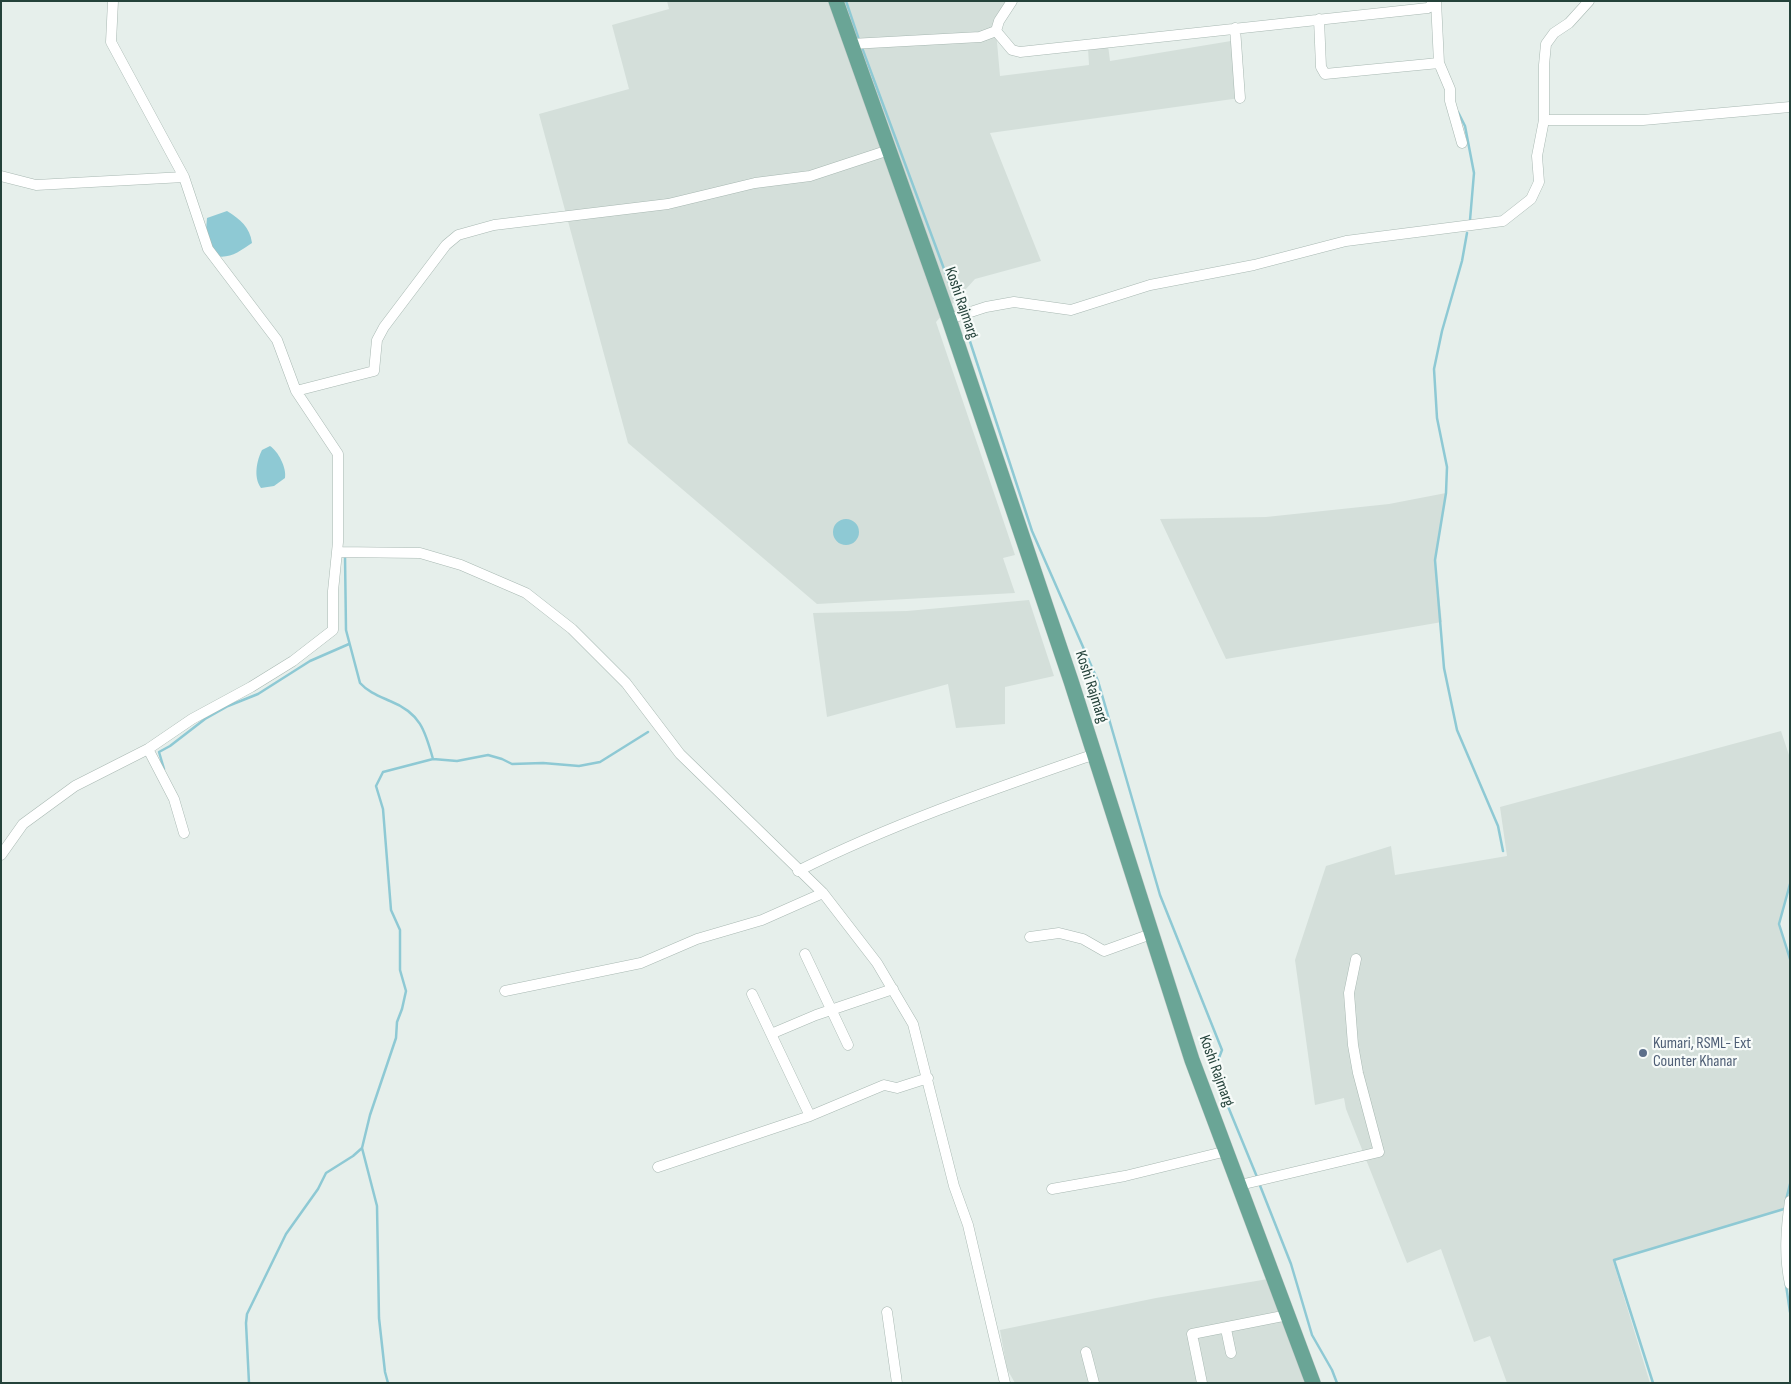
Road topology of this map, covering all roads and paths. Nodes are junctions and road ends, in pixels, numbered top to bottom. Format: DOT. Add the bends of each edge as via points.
graph roads {
  1 [pos="113,1"];
  2 [pos="836,1"];
  3 [pos="1012,1"];
  4 [pos="1436,1"];
  5 [pos="1590,1"];
  6 [pos="1319,20"];
  7 [pos="1235,28"];
  8 [pos="996,31"];
  9 [pos="851,44"];
  10 [pos="1439,63"];
  11 [pos="1240,98"];
  12 [pos="1790,107"];
  13 [pos="1544,120"];
  14 [pos="1462,142"];
  15 [pos="889,150"];
  16 [pos="1,176"];
  17 [pos="184,177"];
  18 [pos="952,318"];
  19 [pos="296,391"];
  20 [pos="337,552"];
  21 [pos="148,749"];
  22 [pos="1094,754"];
  23 [pos="184,833"];
  24 [pos="1,855"];
  25 [pos="798,871"];
  26 [pos="823,893"];
  27 [pos="1151,934"];
  28 [pos="1030,937"];
  29 [pos="805,954"];
  30 [pos="1356,959"];
  31 [pos="893,989"];
  32 [pos="506,991"];
  33 [pos="752,994"];
  34 [pos="830,1010"];
  35 [pos="771,1034"];
  36 [pos="848,1045"];
  37 [pos="928,1078"];
  38 [pos="810,1116"];
  39 [pos="1227,1151"];
  40 [pos="658,1167"];
  41 [pos="1240,1185"];
  42 [pos="1052,1189"];
  43 [pos="1790,1201"];
  44 [pos="1790,1284"];
  45 [pos="887,1312"];
  46 [pos="1288,1315"];
  47 [pos="1226,1329"];
  48 [pos="1086,1352"];
  49 [pos="1231,1353"];
  50 [pos="897,1383"];
  51 [pos="1005,1383"];
  52 [pos="1094,1383"];
  53 [pos="1202,1383"];
  54 [pos="1313,1383"];
  1 -- 17 [label="street" via="111,42"];
  2 -- 9 [label="main road, Koshi Rajmarg"];
  3 -- 8 [label="street"];
  4 -- 6 [label="street" via="1428,8"];
  4 -- 10 [label="street"];
  5 -- 13 [label="street" via="1546,44"];
  6 -- 7 [label="street"];
  6 -- 10 [label="street" via="1321,67 1325,74"];
  7 -- 8 [label="street" via="1020,52 1012,50"];
  7 -- 11 [label="street"];
  8 -- 9 [label="street" via="960,40"];
  9 -- 15 [label="main road, Koshi Rajmarg"];
  10 -- 14 [label="street" via="1450,89"];
  12 -- 13 [label="street" via="1643,120"];
  13 -- 18 [label="street" via="1537,156 1539,182 1531,199 1503,221 1346,241 1254,265 1150,285 1071,310 1014,302"];
  15 -- 18 [label="main road, Koshi Rajmarg"];
  15 -- 19 [label="street" via="810,176 755,183 668,204 494,225 458,236 446,245 384,327 377,340 374,371"];
  16 -- 17 [label="street" via="36,185"];
  17 -- 19 [label="street" via="208,249 277,340"];
  18 -- 22 [label="main road, Koshi Rajmarg"];
  19 -- 20 [label="street" via="338,454"];
  20 -- 21 [label="street" via="333,630 260,682 192,719"];
  20 -- 25 [label="street" via="420,553 461,565 526,593 572,629 626,683 680,754"];
  21 -- 23 [label="street" via="174,799"];
  21 -- 24 [label="street" via="67,792 23,824"];
  22 -- 25 [label="street" via="931,811"];
  22 -- 27 [label="main road, Koshi Rajmarg"];
  25 -- 26 [label="street"];
  26 -- 31 [label="street"];
  26 -- 32 [label="street" via="762,920 696,939 641,962"];
  27 -- 28 [label="street" via="1104,951 1083,939 1059,933"];
  27 -- 39 [label="main road, Koshi Rajmarg" via="1192,1060"];
  29 -- 34 [label="street"];
  30 -- 41 [label="street" via="1349,993 1353,1045 1379,1152"];
  31 -- 34 [label="street"];
  31 -- 37 [label="street" via="912,1024"];
  33 -- 35 [label="street"];
  34 -- 35 [label="street"];
  34 -- 36 [label="street"];
  35 -- 38 [label="street"];
  37 -- 38 [label="street" via="897,1088 884,1085"];
  37 -- 51 [label="street" via="954,1186 968,1225"];
  38 -- 40 [label="street"];
  39 -- 41 [label="main road, Koshi Rajmarg"];
  39 -- 42 [label="street" via="1125,1176"];
  41 -- 46 [label="main road, Koshi Rajmarg"];
  43 -- 44 [label="street" via="1786,1235"];
  45 -- 50 [label="street"];
  46 -- 47 [label="street"];
  46 -- 54 [label="main road, Koshi Rajmarg"];
  47 -- 49 [label="street"];
  47 -- 53 [label="street" via="1192,1334"];
  48 -- 52 [label="street"];
}
